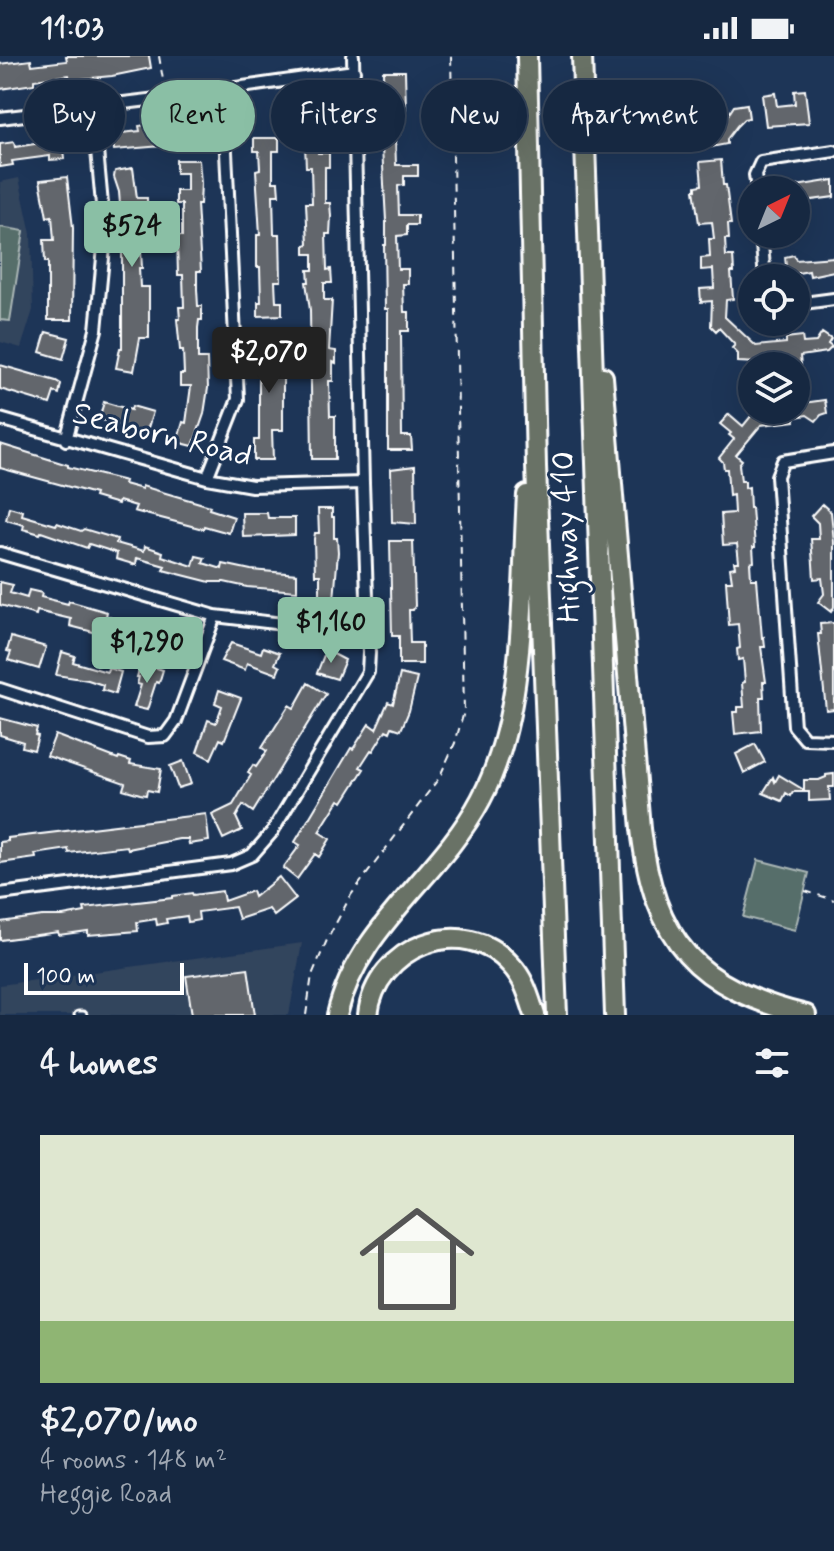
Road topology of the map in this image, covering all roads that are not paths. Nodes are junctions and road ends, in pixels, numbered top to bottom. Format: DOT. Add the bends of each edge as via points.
graph roads {
  1 [pos="353,56"];
  2 [pos="527,56"];
  3 [pos="582,56"];
  4 [pos="354,71"];
  5 [pos="255,85"];
  6 [pos="24,115"];
  7 [pos="0,118"];
  8 [pos="834,151"];
  9 [pos="97,152"];
  10 [pos="226,152"];
  11 [pos="755,176"];
  12 [pos="834,299"];
  13 [pos="810,302"];
  14 [pos="590,316"];
  15 [pos="0,419"];
  16 [pos="66,440"];
  17 [pos="834,453"];
  18 [pos="536,466"];
  19 [pos="207,478"];
  20 [pos="363,483"];
  21 [pos="0,553"];
  22 [pos="215,616"];
  23 [pos="368,623"];
  24 [pos="0,689"];
  25 [pos="834,740"];
  26 [pos="0,894"];
  27 [pos="337,1015"];
  28 [pos="368,1015"];
  29 [pos="535,1015"];
  30 [pos="557,1015"];
  31 [pos="615,1015"];
  32 [pos="806,1015"];
  1 -- 4 [label="street"];
  2 -- 18 [label="highway, Highway 410"];
  3 -- 14 [label="highway, Highway 410"];
  4 -- 5 [label="street"];
  4 -- 20 [label="street"];
  6 -- 7 [label="street"];
  8 -- 11 [label="street" via="761,162"];
  9 -- 16 [label="street" via="105,237 96,330"];
  10 -- 19 [label="street" via="238,399"];
  12 -- 13 [label="street"];
  14 -- 31 [label="highway, Highway 410"];
  14 -- 32 [label="highway" via="600,337 641,829 653,893 668,928 701,969 742,994"];
  15 -- 16 [label="street, Seaborn Road"];
  16 -- 19 [label="street, Seaborn Road"];
  17 -- 25 [label="street" via="783,461 777,476 794,726 805,739"];
  18 -- 27 [label="highway" via="527,490 517,664 501,754 465,826 362,953"];
  18 -- 30 [label="highway, Highway 410"];
  19 -- 20 [label="street, Seaborn Road" via="252,486"];
  20 -- 23 [label="street"];
  21 -- 22 [label="street"];
  22 -- 23 [label="street" via="283,624"];
  22 -- 24 [label="street" via="176,721 165,736 148,737"];
  23 -- 26 [label="street" via="368,672 272,832 252,855 231,864"];
  28 -- 29 [label="highway" via="378,980 398,957 421,944 452,939 483,945 510,964"];
}
